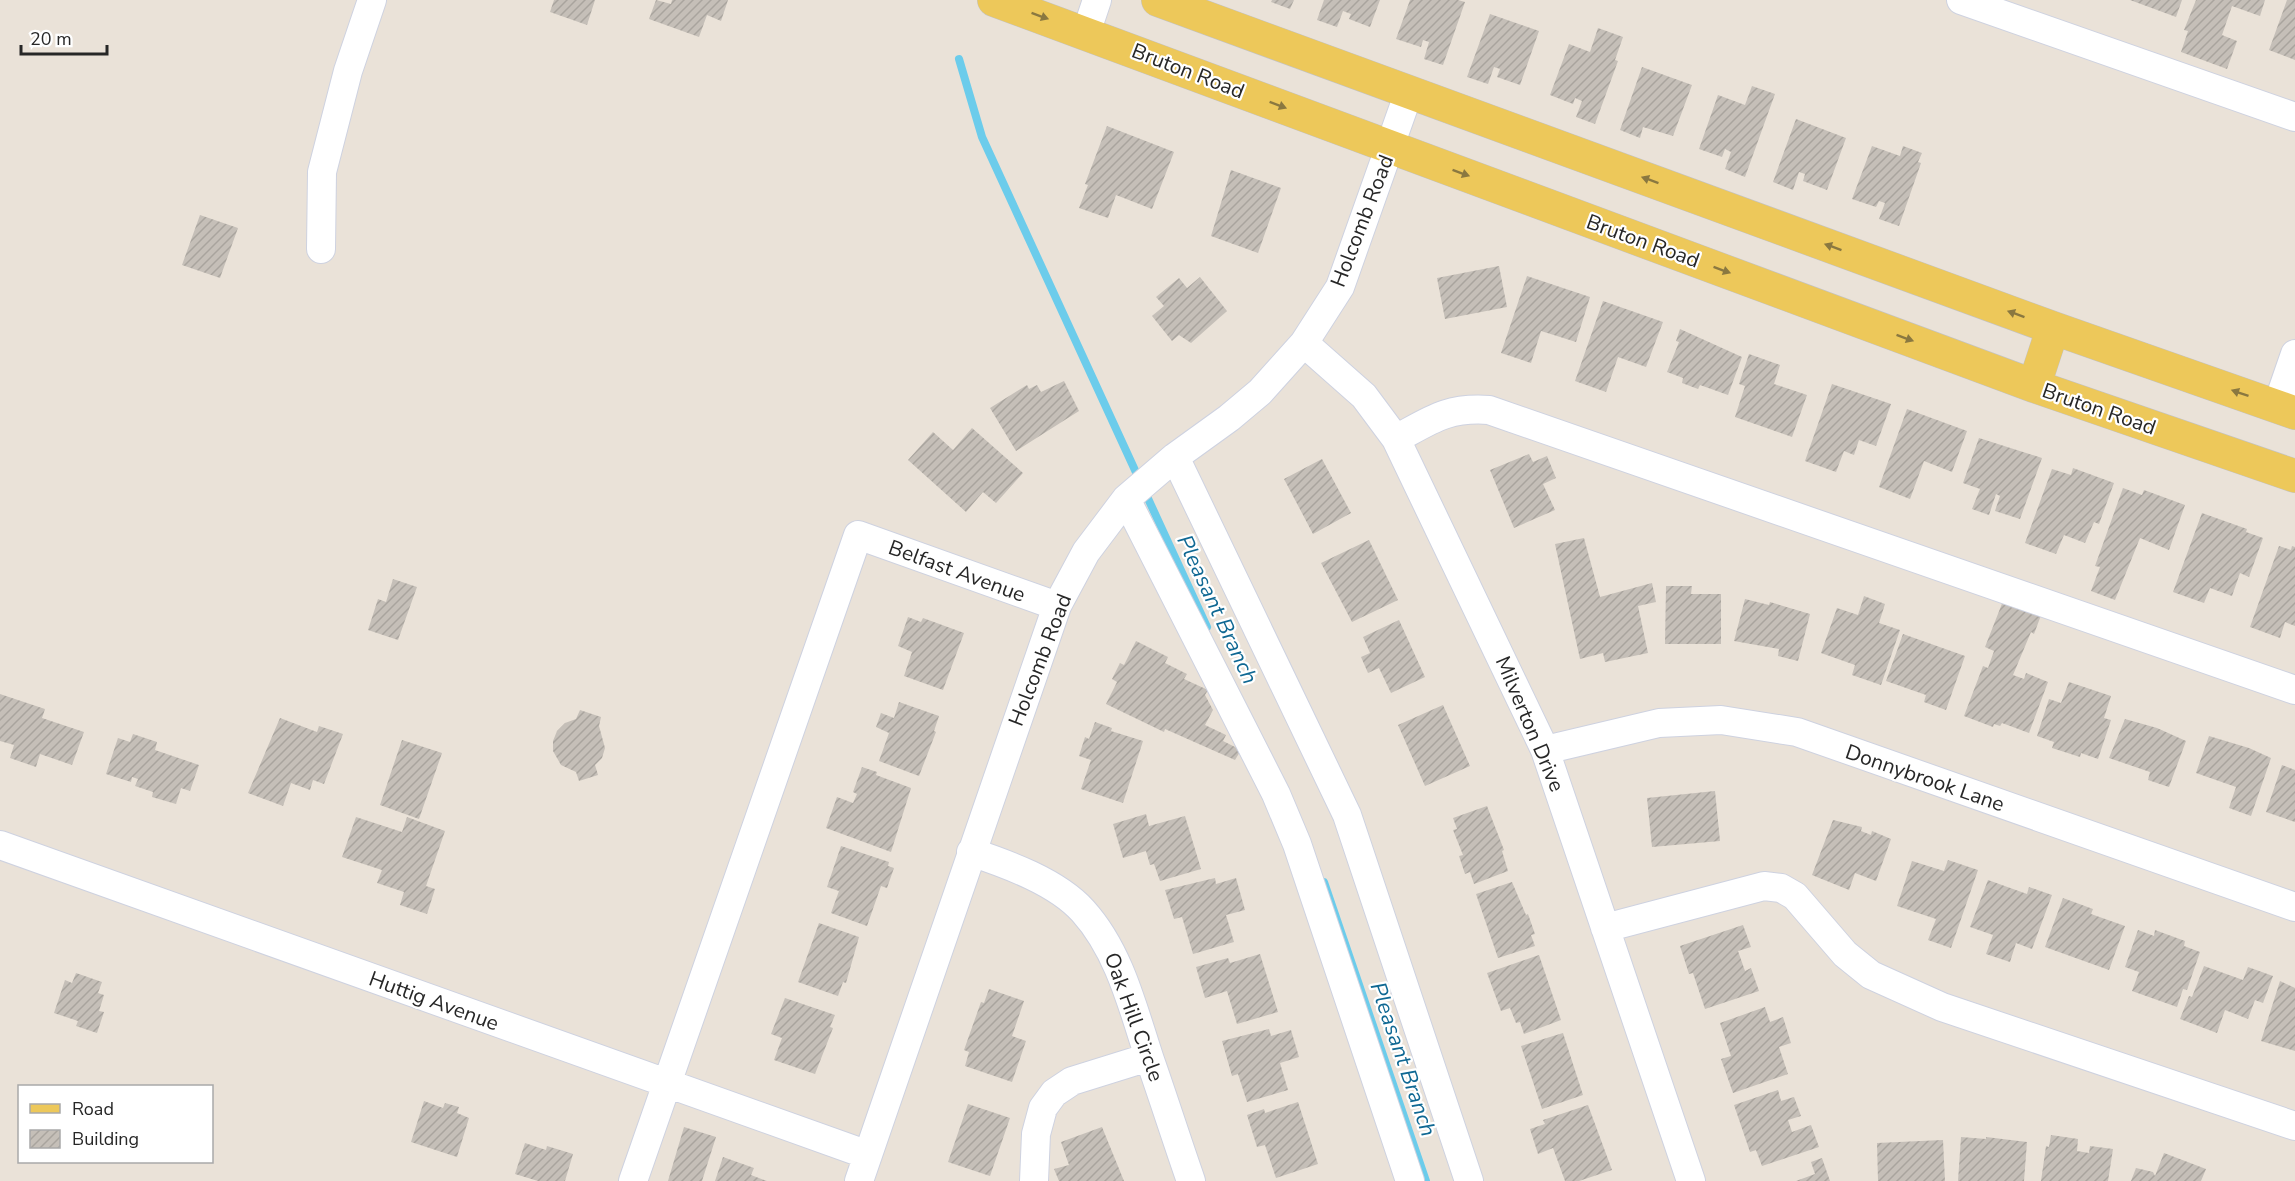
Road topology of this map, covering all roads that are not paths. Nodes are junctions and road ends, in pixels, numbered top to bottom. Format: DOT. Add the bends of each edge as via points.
graph roads {
  1 [pos="372,0"];
  2 [pos="994,0"];
  3 [pos="1097,0"];
  4 [pos="1158,0"];
  5 [pos="1961,0"];
  6 [pos="1086,33"];
  7 [pos="1409,92"];
  8 [pos="2295,117"];
  9 [pos="1390,147"];
  10 [pos="321,249"];
  11 [pos="2053,328"];
  12 [pos="1304,343"];
  13 [pos="2295,354"];
  14 [pos="2034,386"];
  15 [pos="2286,410"];
  16 [pos="1396,439"];
  17 [pos="1168,462"];
  18 [pos="2295,476"];
  19 [pos="1125,499"];
  20 [pos="1057,606"];
  21 [pos="2295,690"];
  22 [pos="1545,750"];
  23 [pos="0,845"];
  24 [pos="971,852"];
  25 [pos="2295,908"];
  26 [pos="1605,928"];
  27 [pos="1149,1057"];
  28 [pos="666,1084"];
  29 [pos="2295,1126"];
  30 [pos="864,1168"];
  31 [pos="633,1181"];
  32 [pos="1034,1181"];
  33 [pos="1191,1181"];
  34 [pos="1410,1181"];
  35 [pos="1469,1181"];
  36 [pos="1691,1181"];
  1 -- 10 [label="street" via="348,71 322,172"];
  2 -- 6 [label="main road, Bruton Road, one-way"];
  3 -- 6 [label="street"];
  4 -- 7 [label="main road"];
  5 -- 8 [label="street"];
  6 -- 9 [label="main road, Bruton Road, one-way"];
  7 -- 9 [label="street, Holcomb Road"];
  11 -- 7 [label="main road, one-way"];
  9 -- 12 [label="street, Holcomb Road" via="1340,287"];
  9 -- 14 [label="main road, Bruton Road, one-way"];
  11 -- 14 [label="main road"];
  15 -- 11 [label="main road, one-way"];
  12 -- 16 [label="street, Milverton Drive" via="1364,396"];
  12 -- 17 [label="street, Holcomb Road" via="1260,392"];
  13 -- 15 [label="street"];
  14 -- 18 [label="main road, Bruton Road"];
  16 -- 21 [label="street" via="1442,414 1489,410"];
  16 -- 22 [label="street, Milverton Drive"];
  17 -- 19 [label="street, Holcomb Road"];
  17 -- 35 [label="street" via="1347,815"];
  19 -- 20 [label="street, Holcomb Road" via="1086,552"];
  19 -- 34 [label="street" via="1276,794"];
  20 -- 24 [label="street, Holcomb Road"];
  20 -- 28 [label="street, Belfast Avenue" via="858,535"];
  22 -- 25 [label="street, Donnybrook Lane" via="1659,723 1721,720 1797,732"];
  22 -- 26 [label="street, Milverton Drive"];
  23 -- 28 [label="street, Huttig Avenue"];
  24 -- 27 [label="street, Oak Hill Circle" via="1017,868 1082,910 1105,940 1135,1006"];
  24 -- 30 [label="street, Holcomb Road"];
  26 -- 29 [label="street" via="1764,886 1781,888 1795,896 1845,954 1871,975 1905,991 1942,1007"];
  26 -- 36 [label="street, Milverton Drive"];
  27 -- 32 [label="street" via="1072,1081 1054,1093 1043,1108 1036,1134"];
  27 -- 33 [label="street, Oak Hill Circle"];
  28 -- 30 [label="street, Huttig Avenue"];
  28 -- 31 [label="street"];
}
